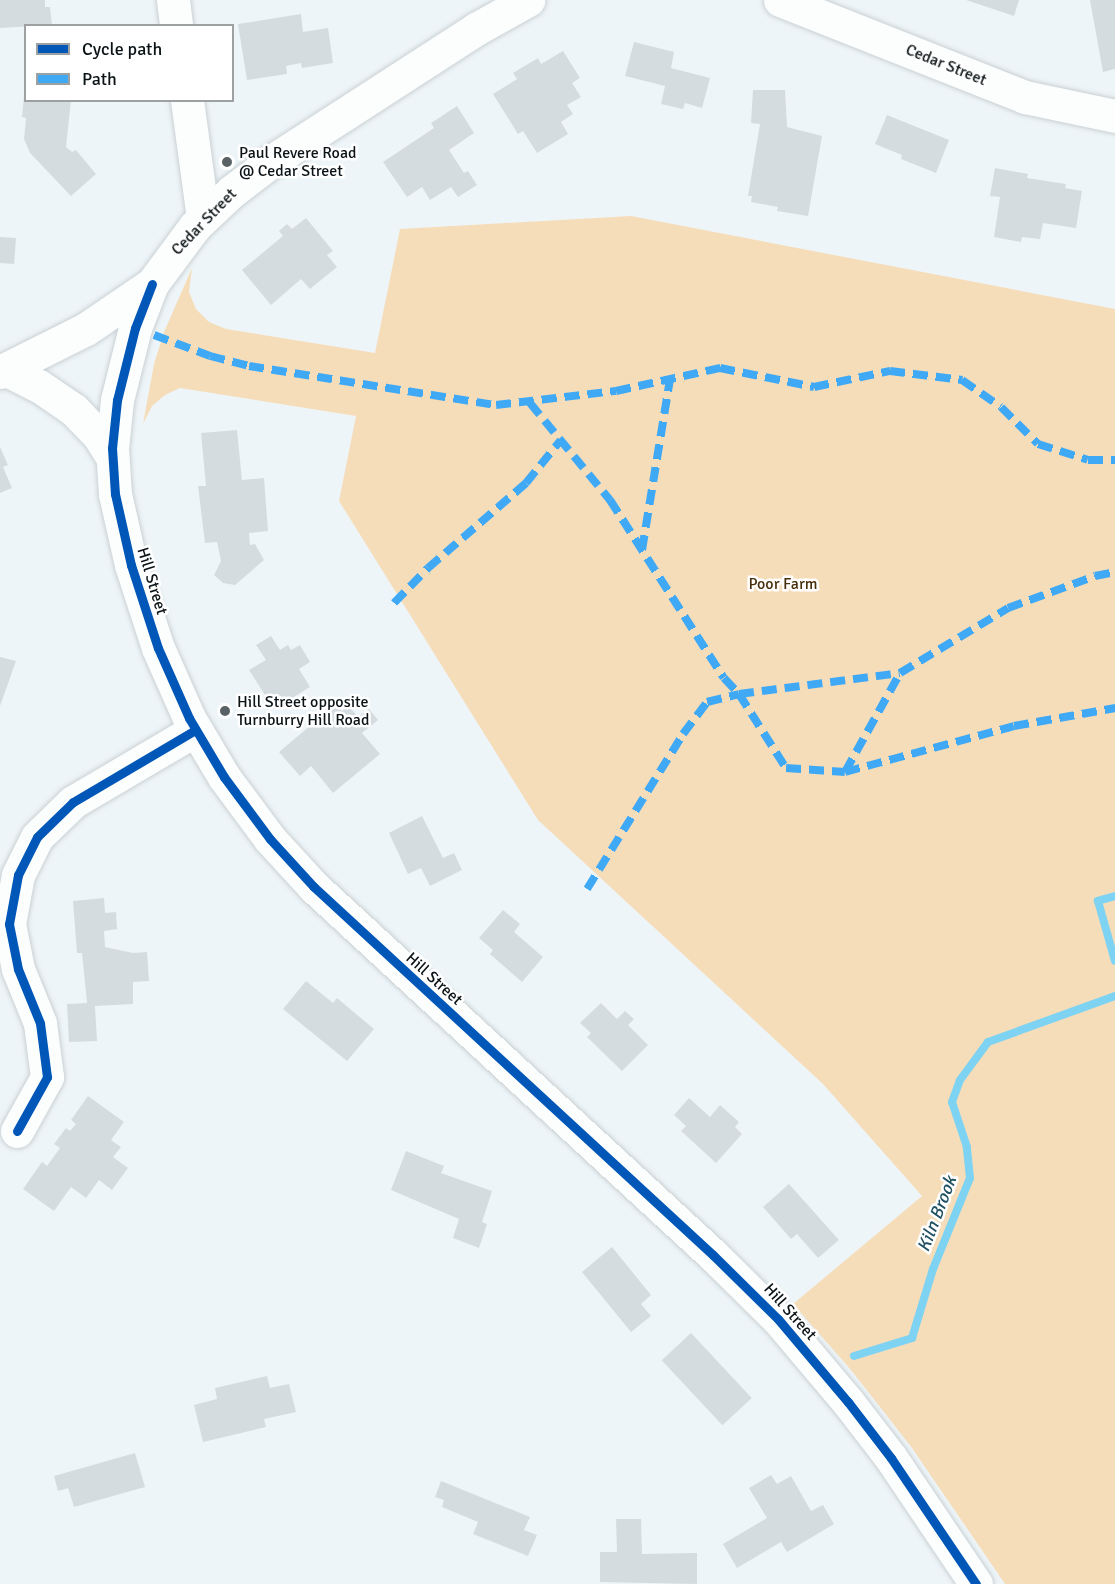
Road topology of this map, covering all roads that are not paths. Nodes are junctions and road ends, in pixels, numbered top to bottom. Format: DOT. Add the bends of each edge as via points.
graph roads {
  1 [pos="173,0"];
  2 [pos="528,0"];
  3 [pos="780,0"];
  4 [pos="176,24"];
  5 [pos="187,102"];
  6 [pos="1115,116"];
  7 [pos="203,218"];
  8 [pos="152,284"];
  9 [pos="3,371"];
  10 [pos="112,458"];
  11 [pos="195,730"];
  12 [pos="17,1131"];
  13 [pos="976,1584"];
  1 -- 4 [label="street"];
  2 -- 7 [label="street, Cedar Street" via="297,143"];
  3 -- 6 [label="street, Cedar Street" via="1025,97"];
  5 -- 7 [label="street"];
  7 -- 8 [label="street, Cedar Street" via="180,242"];
  8 -- 9 [label="street, Cedar Street" via="86,329"];
  8 -- 10 [label="street, Hill Street" via="124,369 115,412"];
  9 -- 10 [label="street, Cedar Street" via="39,386 74,410 99,436"];
  10 -- 11 [label="street, Hill Street" via="117,506 130,565 158,648"];
  11 -- 12 [label="street" via="73,802 37,837 18,875 9,924 18,969 40,1023 46,1077"];
  11 -- 13 [label="street, Hill Street" via="251,814 314,887 714,1255 778,1319 876,1439"];
}
